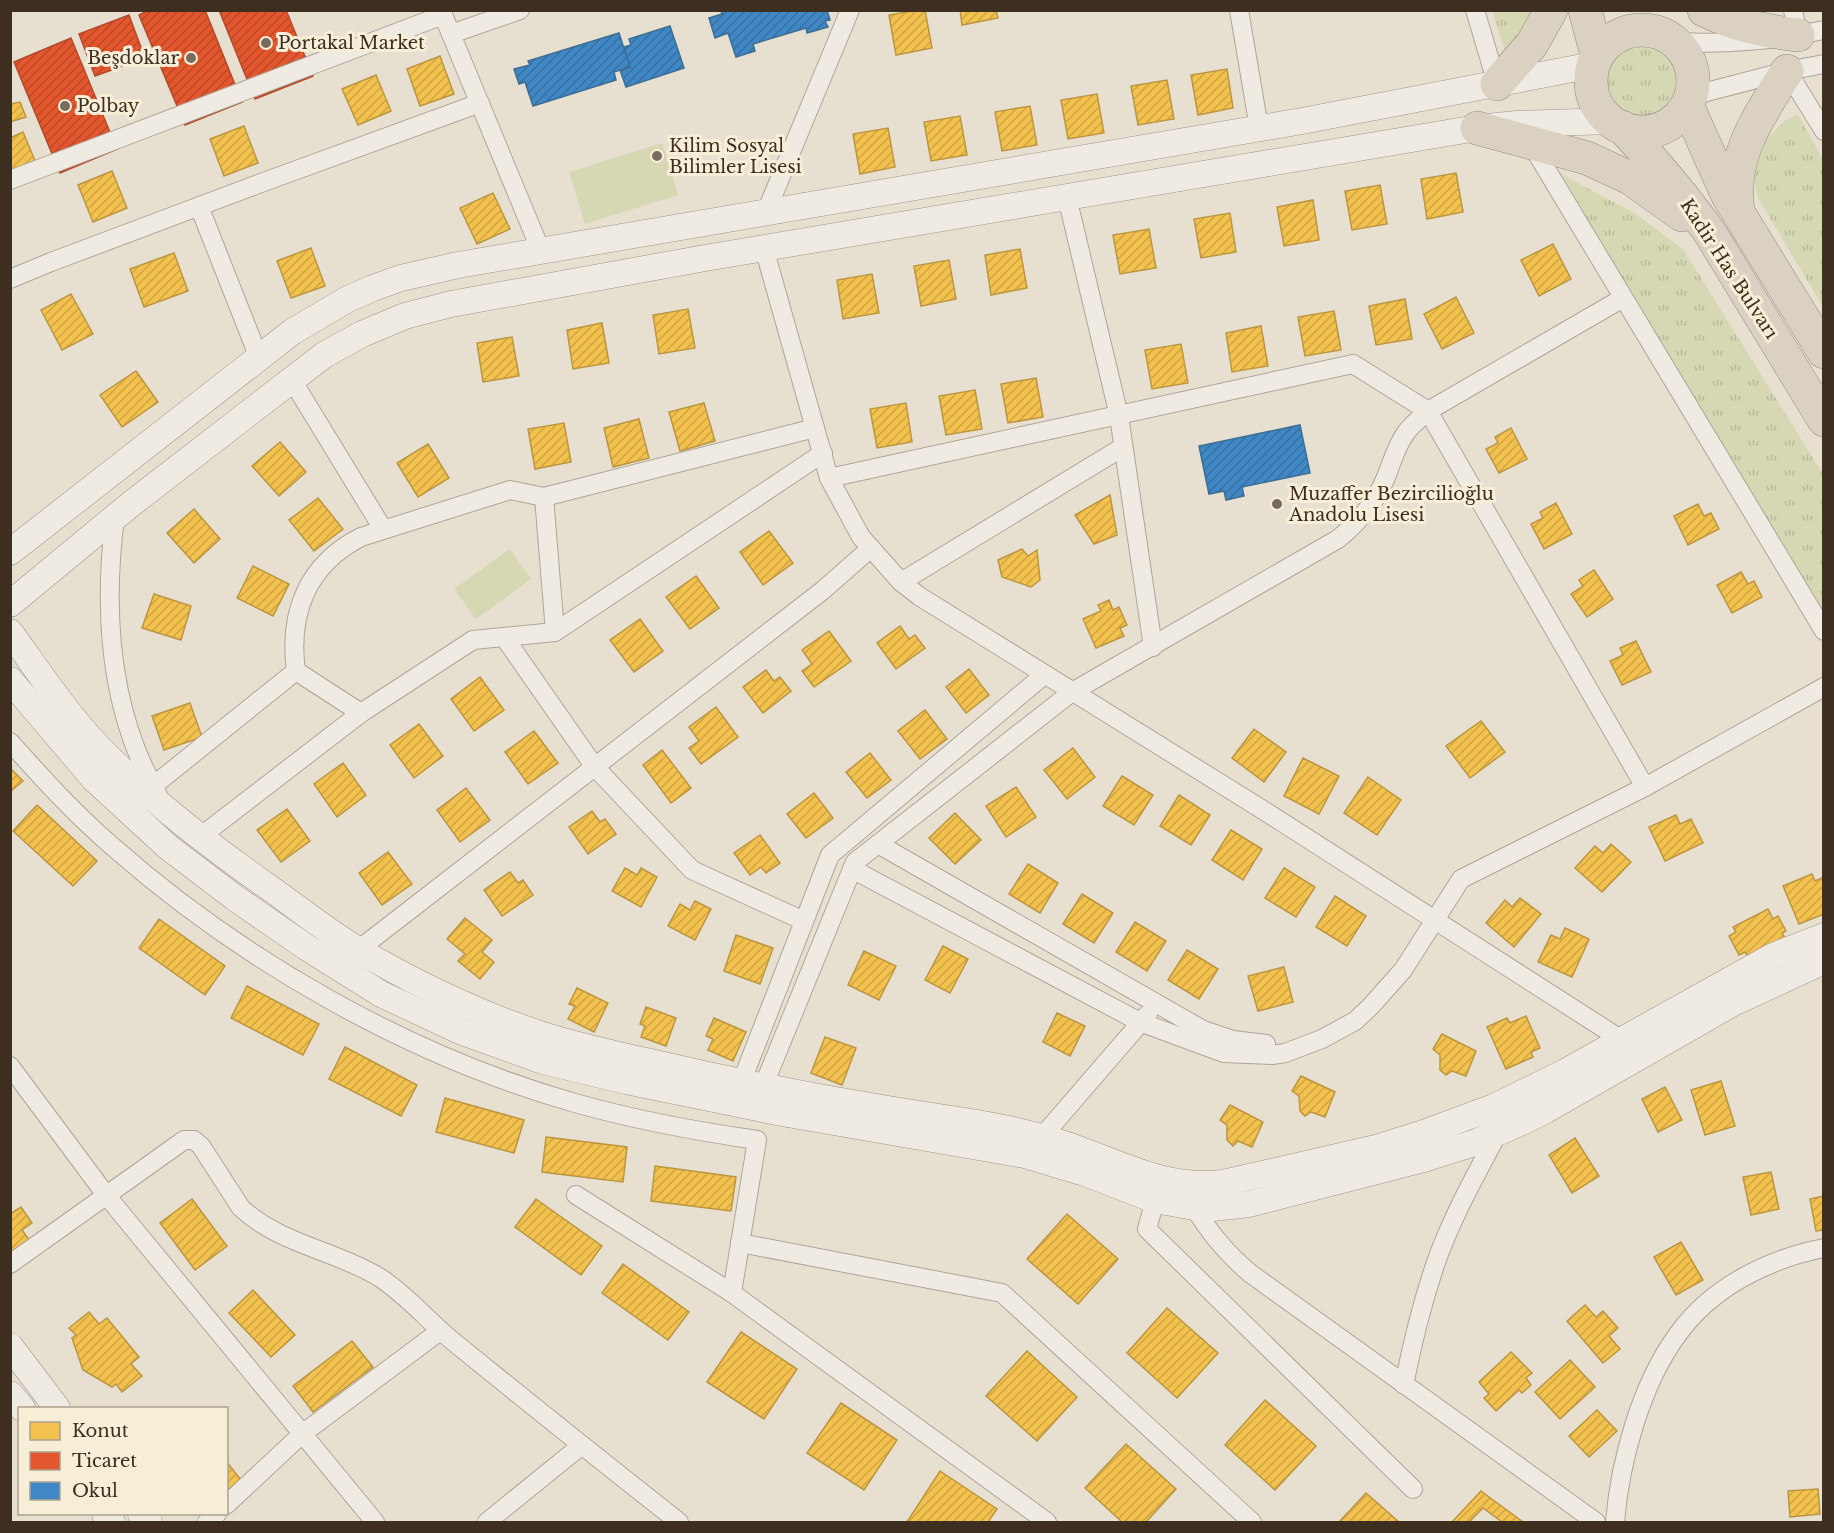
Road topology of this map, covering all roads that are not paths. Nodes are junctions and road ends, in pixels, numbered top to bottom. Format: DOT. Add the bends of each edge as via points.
graph roads {
  1 [pos="520,10"];
  2 [pos="850,10"];
  3 [pos="1239,10"];
  4 [pos="1475,10"];
  5 [pos="1551,10"];
  6 [pos="1585,10"];
  7 [pos="1644,10"];
  8 [pos="1704,10"];
  9 [pos="442,13"];
  10 [pos="1805,25"];
  11 [pos="451,34"];
  12 [pos="1670,38"];
  13 [pos="1595,60"];
  14 [pos="1824,64"];
  15 [pos="1787,71"];
  16 [pos="1497,84"];
  17 [pos="1689,101"];
  18 [pos="480,104"];
  19 [pos="1617,124"];
  20 [pos="1259,128"];
  21 [pos="1477,128"];
  22 [pos="1824,131"];
  23 [pos="1529,141"];
  24 [pos="10,180"];
  25 [pos="1067,197"];
  26 [pos="199,206"];
  27 [pos="766,212"];
  28 [pos="1739,216"];
  29 [pos="764,248"];
  30 [pos="541,251"];
  31 [pos="1721,253"];
  32 [pos="10,279"];
  33 [pos="1623,298"];
  34 [pos="1824,352"];
  35 [pos="259,358"];
  36 [pos="292,380"];
  37 [pos="1428,411"];
  38 [pos="1119,416"];
  39 [pos="1824,420"];
  40 [pos="815,428"];
  41 [pos="1124,447"];
  42 [pos="822,453"];
  43 [pos="830,477"];
  44 [pos="544,497"];
  45 [pos="115,517"];
  46 [pos="383,529"];
  47 [pos="871,548"];
  48 [pos="10,552"];
  49 [pos="901,582"];
  50 [pos="10,604"];
  51 [pos="1824,631"];
  52 [pos="10,632"];
  53 [pos="555,632"];
  54 [pos="504,637"];
  55 [pos="1153,646"];
  56 [pos="296,671"];
  57 [pos="1044,675"];
  58 [pos="10,680"];
  59 [pos="1824,687"];
  60 [pos="1072,692"];
  61 [pos="361,713"];
  62 [pos="10,742"];
  63 [pos="594,766"];
  64 [pos="153,786"];
  65 [pos="1645,787"];
  66 [pos="167,810"];
  67 [pos="200,837"];
  68 [pos="878,844"];
  69 [pos="852,869"];
  70 [pos="1429,917"];
  71 [pos="804,921"];
  72 [pos="1824,936"];
  73 [pos="358,950"];
  74 [pos="1824,961"];
  75 [pos="1157,1004"];
  76 [pos="1140,1023"];
  77 [pos="1622,1040"];
  78 [pos="10,1066"];
  79 [pos="756,1093"];
  80 [pos="1498,1133"];
  81 [pos="1041,1138"];
  82 [pos="757,1140"];
  83 [pos="106,1195"];
  84 [pos="576,1195"];
  85 [pos="1155,1200"];
  86 [pos="1194,1207"];
  87 [pos="740,1243"];
  88 [pos="1824,1248"];
  89 [pos="10,1264"];
  90 [pos="732,1293"];
  91 [pos="440,1331"];
  92 [pos="10,1346"];
  93 [pos="1404,1385"];
  94 [pos="10,1394"];
  95 [pos="21,1407"];
  96 [pos="56,1407"];
  97 [pos="302,1434"];
  98 [pos="582,1445"];
  99 [pos="1413,1489"];
  100 [pos="228,1502"];
  101 [pos="375,1522"];
  102 [pos="487,1522"];
  103 [pos="679,1522"];
  104 [pos="1047,1522"];
  105 [pos="1252,1522"];
  106 [pos="1596,1522"];
  107 [pos="1615,1522"];
  1 -- 11 [label="street"];
  2 -- 27 [label="street"];
  3 -- 20 [label="street"];
  4 -- 16 [label="street"];
  5 -- 16 [label="highway" via="1532,44"];
  6 -- 13 [label="highway"];
  7 -- 12 [label="highway"];
  8 -- 10 [label="highway" via="1772,32"];
  9 -- 11 [label="street"];
  9 -- 24 [label="street"];
  10 -- 12 [label="street" via="1761,41 1728,43"];
  11 -- 18 [label="street"];
  12 -- 13 [label="highway" via="1653,31 1627,32 1605,45"];
  12 -- 17 [label="highway" via="1689,61 1693,84"];
  13 -- 16 [label="street"];
  13 -- 19 [label="highway" via="1591,78 1596,102 1602,113"];
  14 -- 15 [label="street"];
  15 -- 17 [label="street"];
  15 -- 22 [label="street"];
  15 -- 28 [label="highway" via="1746,140 1736,186"];
  16 -- 20 [label="street"];
  17 -- 19 [label="highway" via="1679,115 1659,129 1634,131"];
  17 -- 28 [label="highway, Kadir Has Bulvarı"];
  18 -- 26 [label="street"];
  18 -- 30 [label="street"];
  19 -- 21 [label="street" via="1539,123"];
  19 -- 31 [label="highway, Kadir Has Bulvarı" via="1672,182"];
  20 -- 27 [label="street"];
  21 -- 23 [label="highway"];
  21 -- 25 [label="street"];
  23 -- 31 [label="highway" via="1587,158 1630,178 1676,210"];
  23 -- 33 [label="street"];
  25 -- 29 [label="street"];
  25 -- 38 [label="street"];
  26 -- 32 [label="street"];
  26 -- 35 [label="street"];
  27 -- 30 [label="street"];
  28 -- 34 [label="highway, Kadir Has Bulvarı"];
  29 -- 36 [label="street" via="428,309 342,344"];
  29 -- 40 [label="street"];
  30 -- 35 [label="street" via="429,271 373,288 318,315"];
  31 -- 39 [label="highway, Kadir Has Bulvarı"];
  33 -- 37 [label="street"];
  33 -- 51 [label="street"];
  35 -- 48 [label="street"];
  36 -- 45 [label="street"];
  36 -- 46 [label="street"];
  37 -- 38 [label="street" via="1353,364"];
  37 -- 55 [label="street" via="1406,433 1371,505 1350,529"];
  37 -- 65 [label="street"];
  38 -- 41 [label="street"];
  38 -- 43 [label="street"];
  40 -- 42 [label="street"];
  40 -- 44 [label="street"];
  41 -- 49 [label="street"];
  41 -- 55 [label="street"];
  42 -- 43 [label="street"];
  42 -- 53 [label="street"];
  43 -- 47 [label="street" via="861,537"];
  44 -- 46 [label="street" via="510,490"];
  44 -- 53 [label="street"];
  45 -- 50 [label="street"];
  45 -- 64 [label="street" via="109,597 114,667 131,735"];
  46 -- 56 [label="street" via="337,551 316,573 301,601 294,627"];
  47 -- 49 [label="street"];
  47 -- 63 [label="street" via="822,591"];
  49 -- 57 [label="street"];
  52 -- 66 [label="street" via="89,737"];
  53 -- 54 [label="street"];
  54 -- 61 [label="street" via="473,640"];
  54 -- 63 [label="street"];
  55 -- 60 [label="street"];
  56 -- 61 [label="street"];
  56 -- 64 [label="street"];
  57 -- 60 [label="street"];
  57 -- 71 [label="street" via="830,855"];
  58 -- 79 [label="street" via="94,779 168,847 306,947 381,994 460,1031 543,1061 626,1081"];
  59 -- 65 [label="street"];
  60 -- 68 [label="street"];
  60 -- 70 [label="street"];
  61 -- 67 [label="street"];
  62 -- 82 [label="street" via="76,812 146,876 222,932 344,1006 434,1051 528,1088 664,1125"];
  63 -- 71 [label="street" via="692,870"];
  63 -- 73 [label="street"];
  64 -- 66 [label="street"];
  65 -- 70 [label="street" via="1461,879"];
  66 -- 67 [label="street"];
  67 -- 73 [label="street"];
  68 -- 69 [label="street"];
  68 -- 75 [label="street"];
  69 -- 76 [label="street"];
  69 -- 79 [label="street"];
  70 -- 75 [label="street" via="1375,984 1347,1011 1282,1041 1260,1044 1221,1037"];
  70 -- 76 [label="street" via="1403,970 1354,1021 1285,1053 1224,1053"];
  70 -- 77 [label="street"];
  71 -- 79 [label="street"];
  72 -- 77 [label="street" via="1773,956"];
  73 -- 79 [label="street" via="454,1000 543,1035"];
  74 -- 80 [label="street" via="1733,1003 1546,1110"];
  75 -- 76 [label="street"];
  76 -- 81 [label="street"];
  77 -- 81 [label="street" via="1530,1090 1439,1128 1376,1148 1223,1183 1191,1185 1164,1180"];
  78 -- 83 [label="street"];
  79 -- 81 [label="street" via="952,1119"];
  79 -- 82 [label="street"];
  79 -- 85 [label="street" via="1025,1155"];
  80 -- 86 [label="street" via="1447,1153 1249,1204"];
  80 -- 93 [label="street" via="1461,1203 1436,1264"];
  82 -- 87 [label="street"];
  83 -- 89 [label="street"];
  83 -- 91 [label="street" via="184,1140 194,1140 241,1208 259,1223 378,1277"];
  83 -- 97 [label="street"];
  84 -- 90 [label="street"];
  85 -- 86 [label="street"];
  85 -- 99 [label="street" via="1148,1229"];
  86 -- 93 [label="street" via="1236,1262"];
  87 -- 90 [label="street"];
  87 -- 105 [label="street" via="1002,1293"];
  88 -- 107 [label="street" via="1772,1263 1738,1280 1709,1301 1678,1335 1635,1424"];
  90 -- 104 [label="street"];
  91 -- 97 [label="street"];
  91 -- 98 [label="street"];
  92 -- 96 [label="street"];
  93 -- 106 [label="street"];
  94 -- 95 [label="street"];
  97 -- 100 [label="street"];
  97 -- 101 [label="street"];
  98 -- 102 [label="street"];
  98 -- 103 [label="street"];
}
